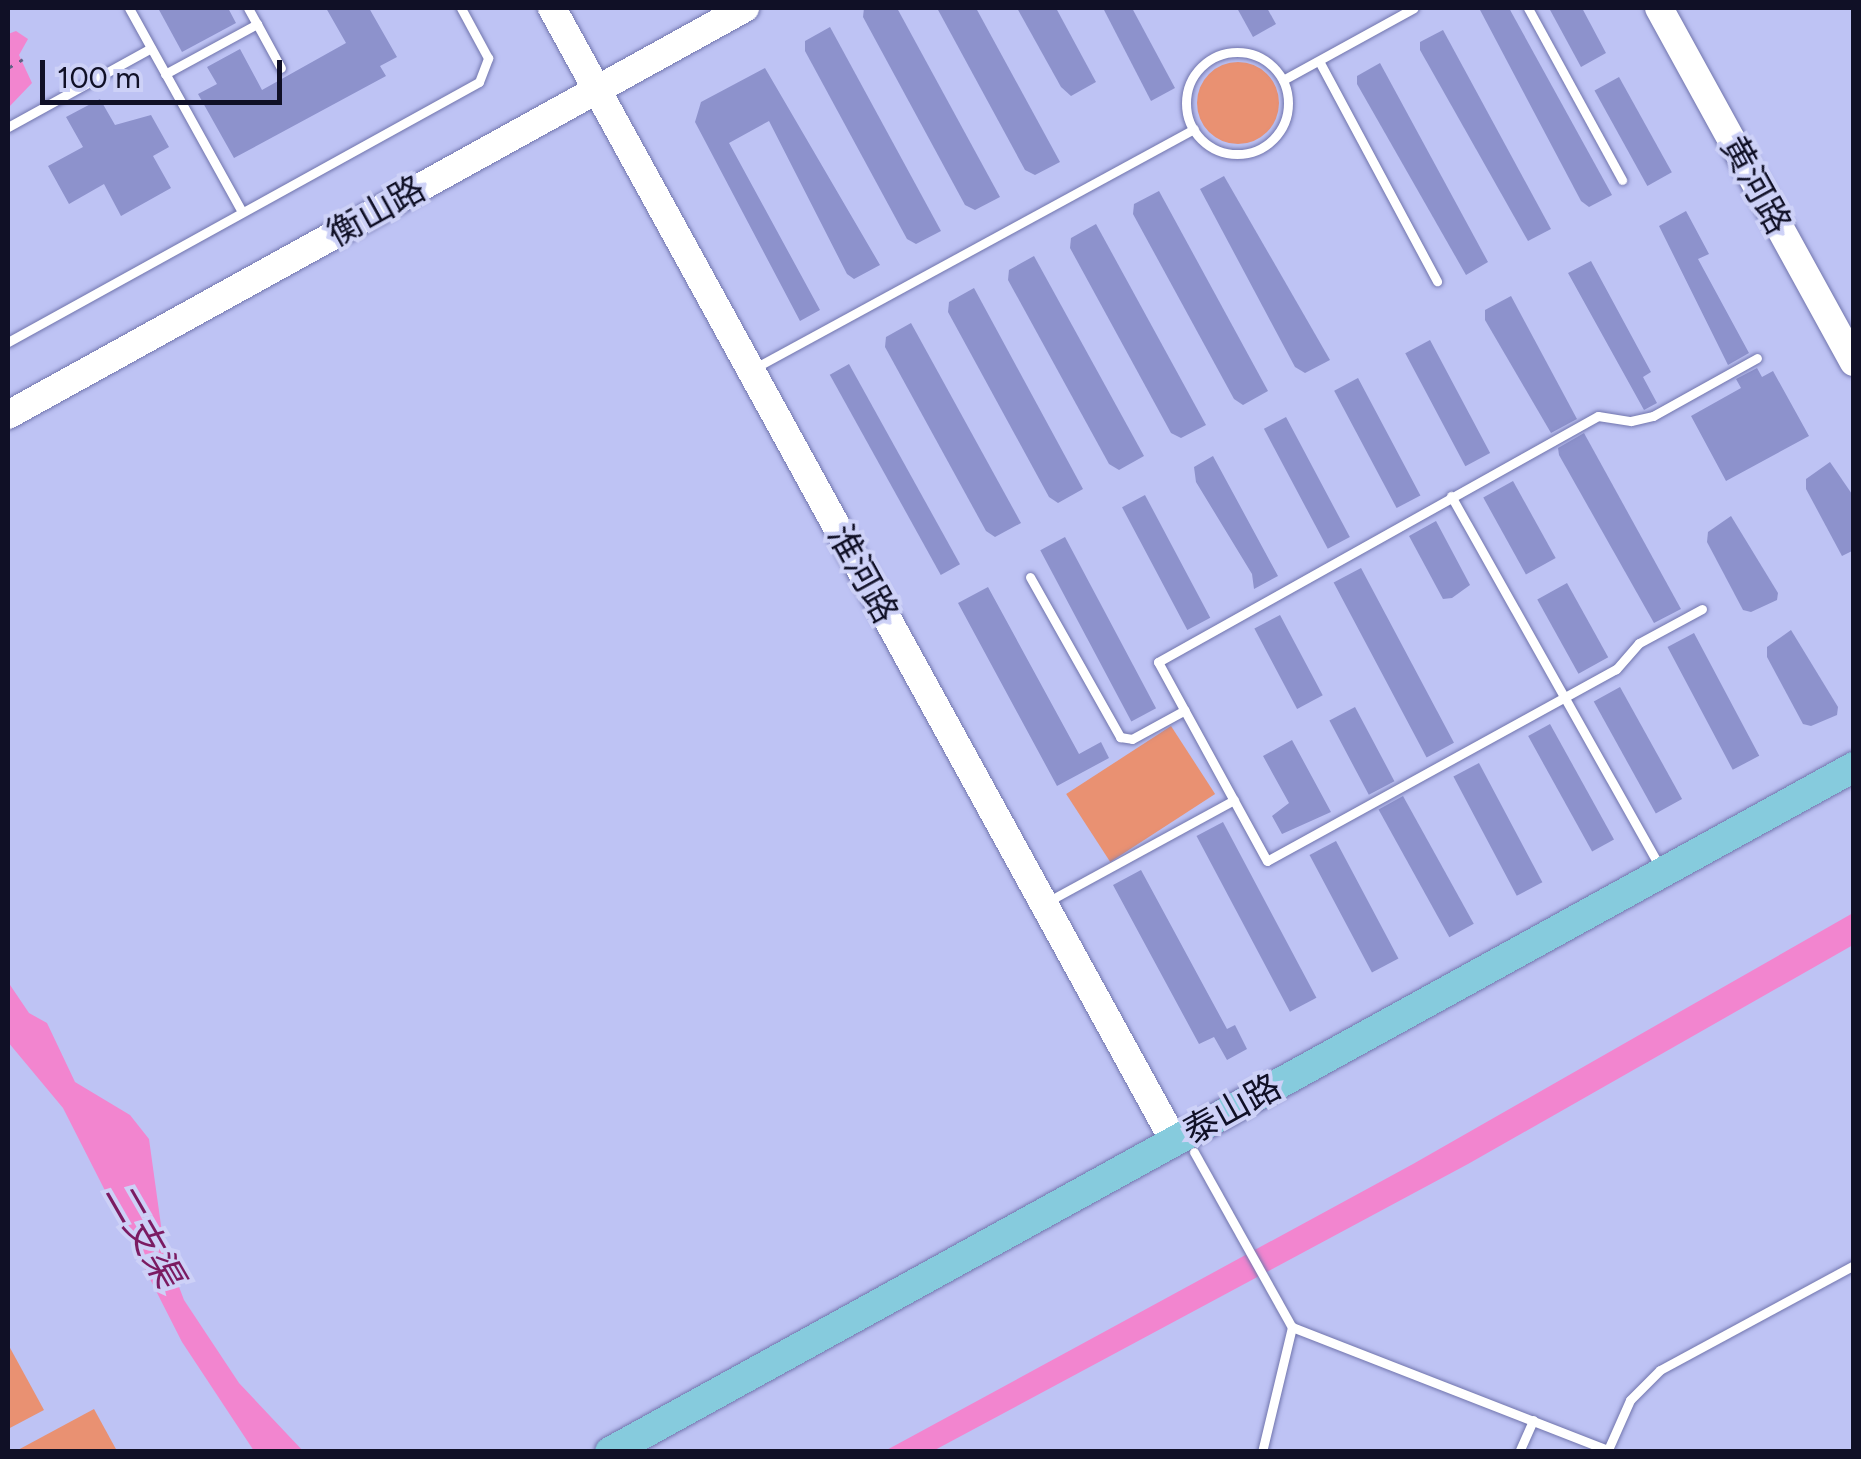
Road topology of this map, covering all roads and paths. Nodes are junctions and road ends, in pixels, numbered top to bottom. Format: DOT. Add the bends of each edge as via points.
graph roads {
  1 [pos="129,8"];
  2 [pos="248,8"];
  3 [pos="461,8"];
  4 [pos="552,8"];
  5 [pos="712,8"];
  6 [pos="745,8"];
  7 [pos="1414,8"];
  8 [pos="1528,8"];
  9 [pos="1659,8"];
  10 [pos="1680,8"];
  11 [pos="257,24"];
  12 [pos="152,48"];
  13 [pos="23,60"];
  14 [pos="1318,61"];
  15 [pos="8,68"];
  16 [pos="281,68"];
  17 [pos="166,74"];
  18 [pos="1283,80"];
  19 [pos="593,82"];
  20 [pos="8,127"];
  21 [pos="1194,129"];
  22 [pos="1622,180"];
  23 [pos="241,210"];
  24 [pos="1437,280"];
  25 [pos="1854,325"];
  26 [pos="8,342"];
  27 [pos="1757,358"];
  28 [pos="1854,362"];
  29 [pos="751,370"];
  30 [pos="8,397"];
  31 [pos="8,415"];
  32 [pos="1452,496"];
  33 [pos="1030,578"];
  34 [pos="1702,609"];
  35 [pos="1562,699"];
  36 [pos="1185,710"];
  37 [pos="1854,767"];
  38 [pos="1854,789"];
  39 [pos="1234,800"];
  40 [pos="1663,872"];
  41 [pos="1044,904"];
  42 [pos="1184,1146"];
  43 [pos="1854,1265"];
  44 [pos="1292,1327"];
  45 [pos="1532,1420"];
  46 [pos="1607,1450"];
  47 [pos="610,1452"];
  48 [pos="650,1452"];
  49 [pos="1262,1452"];
  50 [pos="1518,1452"];
  1 -- 12 [label="lane"];
  2 -- 11 [label="lane"];
  3 -- 23 [label="lane" via="488,58 479,82"];
  4 -- 19 [label="street, 淮河路"];
  5 -- 19 [label="street, 衡山路"];
  6 -- 19 [label="street, 衡山路"];
  7 -- 14 [label="lane"];
  8 -- 22 [label="lane"];
  9 -- 28 [label="street, 黄河路"];
  10 -- 25 [label="street, 黄河路"];
  11 -- 16 [label="lane"];
  11 -- 17 [label="lane"];
  12 -- 17 [label="lane"];
  12 -- 20 [label="lane"];
  13 -- 15 [label="path"];
  14 -- 18 [label="lane"];
  14 -- 24 [label="lane"];
  17 -- 23 [label="lane"];
  18 -- 21 [label="lane" via="1287,112 1262,147 1230,153"];
  18 -- 21 [label="lane" via="1252,54 1208,61 1188,90"];
  19 -- 29 [label="street, 淮河路"];
  19 -- 30 [label="street, 衡山路"];
  19 -- 31 [label="street, 衡山路"];
  21 -- 29 [label="lane"];
  23 -- 26 [label="lane"];
  27 -- 32 [label="lane" via="1653,416 1598,416"];
  29 -- 41 [label="street, 淮河路"];
  32 -- 35 [label="lane"];
  32 -- 36 [label="lane" via="1164,654 1158,662"];
  33 -- 36 [label="lane" via="1120,738 1132,740"];
  34 -- 35 [label="lane"];
  35 -- 39 [label="lane" via="1267,861"];
  35 -- 40 [label="lane"];
  36 -- 39 [label="lane"];
  37 -- 40 [label="main road, 泰山路"];
  38 -- 42 [label="main road, 泰山路"];
  39 -- 41 [label="lane"];
  40 -- 42 [label="main road, 泰山路"];
  41 -- 42 [label="street, 淮河路"];
  42 -- 44 [label="lane"];
  42 -- 47 [label="main road, 泰山路"];
  42 -- 48 [label="main road, 泰山路"];
  43 -- 46 [label="lane" via="1660,1370 1630,1400"];
  44 -- 45 [label="lane"];
  44 -- 49 [label="lane"];
  45 -- 46 [label="lane"];
  45 -- 50 [label="lane"];
}
